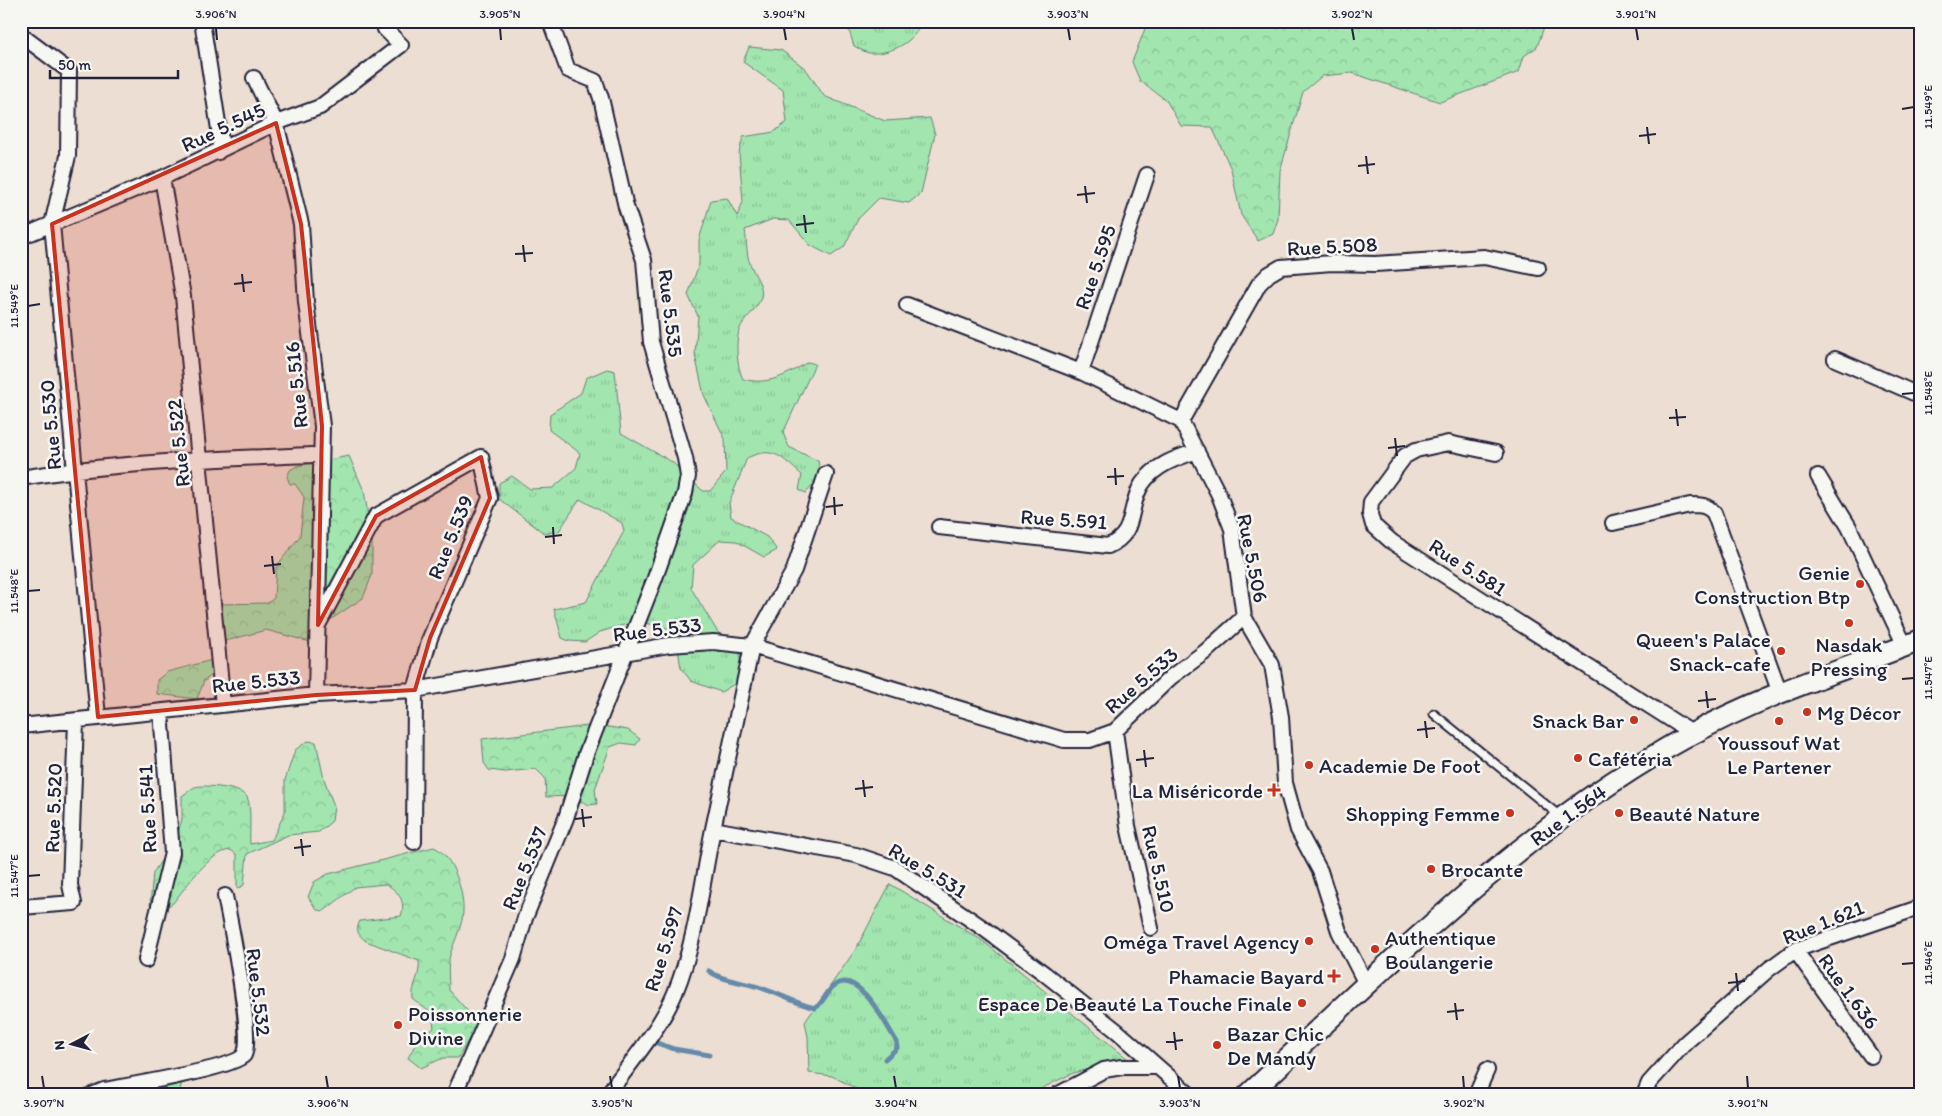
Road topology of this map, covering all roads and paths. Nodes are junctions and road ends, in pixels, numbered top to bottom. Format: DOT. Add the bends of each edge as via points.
graph roads {
  1 [pos="202,21"];
  2 [pos="383,21"];
  3 [pos="550,21"];
  4 [pos="21,36"];
  5 [pos="254,78"];
  6 [pos="276,124"];
  7 [pos="218,152"];
  8 [pos="1147,174"];
  9 [pos="162,178"];
  10 [pos="52,224"];
  11 [pos="21,237"];
  12 [pos="1538,268"];
  13 [pos="907,305"];
  14 [pos="1835,359"];
  15 [pos="1081,372"];
  16 [pos="1921,396"];
  17 [pos="1181,421"];
  18 [pos="1197,451"];
  19 [pos="1496,453"];
  20 [pos="312,455"];
  21 [pos="200,460"];
  22 [pos="73,469"];
  23 [pos="826,474"];
  24 [pos="1818,476"];
  25 [pos="21,478"];
  26 [pos="1613,523"];
  27 [pos="939,526"];
  28 [pos="1244,617"];
  29 [pos="318,625"];
  30 [pos="1913,643"];
  31 [pos="752,646"];
  32 [pos="624,653"];
  33 [pos="415,690"];
  34 [pos="1780,693"];
  35 [pos="316,695"];
  36 [pos="223,705"];
  37 [pos="161,712"];
  38 [pos="1434,714"];
  39 [pos="98,717"];
  40 [pos="76,721"];
  41 [pos="21,726"];
  42 [pos="1115,730"];
  43 [pos="1692,734"];
  44 [pos="1562,818"];
  45 [pos="713,829"];
  46 [pos="414,842"];
  47 [pos="225,896"];
  48 [pos="21,908"];
  49 [pos="1919,912"];
  50 [pos="1152,928"];
  51 [pos="1795,950"];
  52 [pos="146,960"];
  53 [pos="1366,984"];
  54 [pos="1871,1056"];
  55 [pos="1157,1067"];
  56 [pos="1487,1070"];
  57 [pos="1258,1091"];
  58 [pos="92,1095"];
  59 [pos="454,1095"];
  60 [pos="607,1095"];
  61 [pos="1057,1095"];
  62 [pos="1190,1095"];
  63 [pos="1476,1095"];
  64 [pos="1644,1095"];
  1 -- 7 [label="street" via="221,142"];
  2 -- 6 [label="street, Rue 5.545" via="385,29 402,45 320,107"];
  3 -- 32 [label="street, Rue 5.535" via="568,70 595,81 601,98 626,207 644,260 651,342 688,476 655,578"];
  4 -- 10 [label="street, Rue 5.530" via="69,71 68,156"];
  5 -- 6 [label="street, Rue 5.516"];
  6 -- 7 [label="street, Rue 5.545"];
  6 -- 29 [label="street, Rue 5.516" via="301,224 306,302 322,426"];
  7 -- 9 [label="street, Rue 5.545"];
  8 -- 15 [label="street, Rue 5.595"];
  9 -- 10 [label="street, Rue 5.545"];
  9 -- 21 [label="street, Rue 5.522" via="183,296"];
  10 -- 11 [label="street, Rue 5.545"];
  10 -- 22 [label="street, Rue 5.530"];
  12 -- 17 [label="street, Rue 5.508" via="1484,257 1281,267 1258,284"];
  13 -- 15 [label="street"];
  14 -- 16 [label="street"];
  15 -- 17 [label="street"];
  17 -- 18 [label="street, Rue 5.506"];
  18 -- 27 [label="street, Rue 5.591" via="1161,465 1149,476 1140,486 1122,538 1108,546"];
  18 -- 28 [label="street, Rue 5.506" via="1232,529"];
  19 -- 43 [label="street, Rue 5.581" via="1448,443 1416,450 1405,456 1371,502 1372,526 1392,542"];
  20 -- 21 [label="street"];
  21 -- 22 [label="street"];
  21 -- 36 [label="street, Rue 5.522"];
  22 -- 25 [label="street"];
  22 -- 39 [label="street, Rue 5.530"];
  23 -- 31 [label="street" via="794,570"];
  24 -- 30 [label="street"];
  26 -- 34 [label="street" via="1690,505 1702,504 1709,508 1716,518"];
  28 -- 42 [label="street, Rue 5.533" via="1171,677"];
  28 -- 53 [label="street, Rue 5.506" via="1272,665 1281,717 1285,784 1298,830 1320,871 1339,931"];
  29 -- 33 [label="street, Rue 5.539" via="376,516 481,457 490,498 430,638"];
  29 -- 35 [label="street, Rue 5.516"];
  30 -- 34 [label="main road, Rue 1.564"];
  31 -- 32 [label="street, Rue 5.533" via="713,642"];
  31 -- 42 [label="street, Rue 5.533" via="1064,740 1090,740"];
  31 -- 45 [label="street"];
  32 -- 33 [label="street, Rue 5.533"];
  32 -- 59 [label="street, Rue 5.537" via="566,818 525,918 513,959"];
  33 -- 35 [label="street, Rue 5.533"];
  33 -- 46 [label="street, Rue 5.539"];
  34 -- 43 [label="main road, Rue 1.564"];
  35 -- 36 [label="street, Rue 5.533"];
  36 -- 37 [label="street, Rue 5.533"];
  37 -- 39 [label="street, Rue 5.533"];
  37 -- 52 [label="street, Rue 5.541" via="172,853"];
  38 -- 44 [label="lane"];
  39 -- 40 [label="street, Rue 5.533"];
  40 -- 41 [label="street, Rue 5.533"];
  40 -- 48 [label="street, Rue 5.520" via="70,885 74,903"];
  42 -- 50 [label="street, Rue 5.510" via="1128,826"];
  43 -- 44 [label="main road, Rue 1.564" via="1595,793"];
  44 -- 53 [label="main road, Rue 1.564" via="1486,878"];
  45 -- 55 [label="street, Rue 5.531" via="856,855 895,868 1045,974"];
  45 -- 60 [label="street, Rue 5.597" via="689,947 674,994"];
  47 -- 58 [label="street, Rue 5.532" via="242,997 246,1038 243,1056 236,1061 194,1072"];
  49 -- 51 [label="street, Rue 1.621"];
  51 -- 54 [label="street, Rue 1.636"];
  51 -- 64 [label="street, Rue 1.621" via="1685,1043 1649,1083"];
  53 -- 57 [label="main road, Rue 1.564"];
  55 -- 61 [label="street" via="1104,1070"];
  55 -- 62 [label="street, Rue 5.531"];
  56 -- 63 [label="street"];
}
